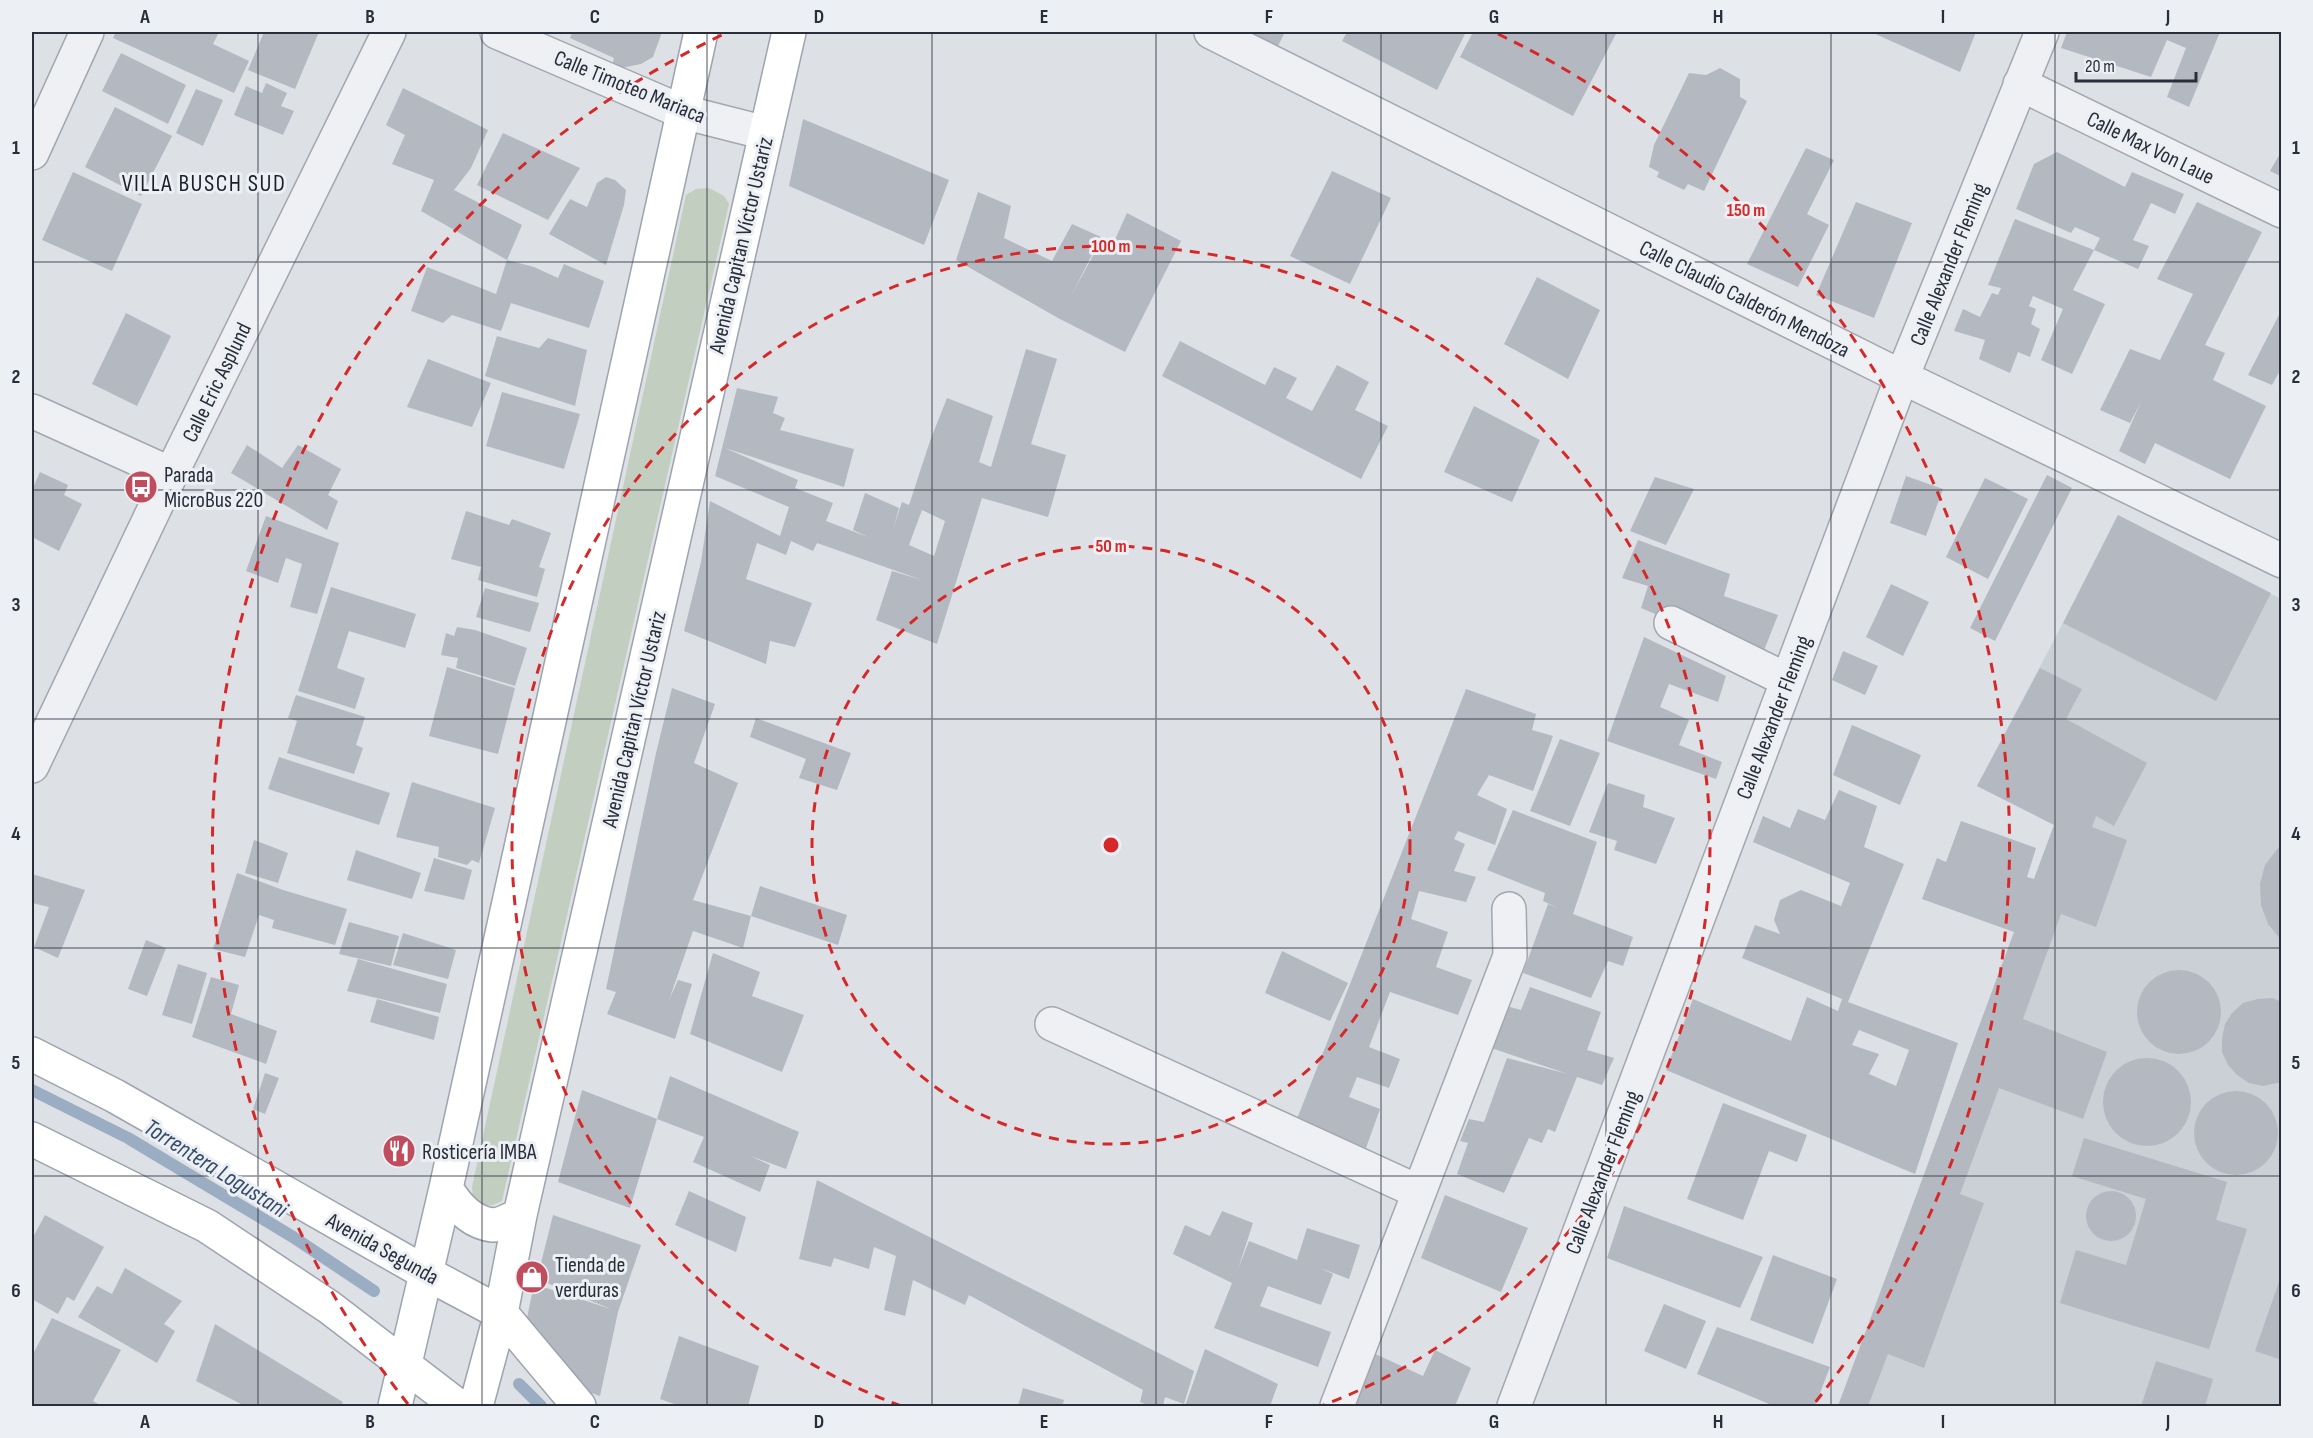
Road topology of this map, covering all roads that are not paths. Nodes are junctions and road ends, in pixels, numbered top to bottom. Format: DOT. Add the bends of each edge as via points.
graph roads {
  1 [pos="87,32"];
  2 [pos="389,32"];
  3 [pos="497,32"];
  4 [pos="701,32"];
  5 [pos="789,32"];
  6 [pos="1211,32"];
  7 [pos="2042,32"];
  8 [pos="2020,84"];
  9 [pos="683,112"];
  10 [pos="766,134"];
  11 [pos="32,153"];
  12 [pos="2282,211"];
  13 [pos="1902,376"];
  14 [pos="32,411"];
  15 [pos="171,474"];
  16 [pos="2282,561"];
  17 [pos="1671,623"];
  18 [pos="1787,681"];
  19 [pos="32,766"];
  20 [pos="1509,909"];
  21 [pos="1052,1024"];
  22 [pos="32,1054"];
  23 [pos="32,1139"];
  24 [pos="446,1188"];
  25 [pos="1419,1192"];
  26 [pos="520,1215"];
  27 [pos="426,1273"];
  28 [pos="501,1313"];
  29 [pos="404,1365"];
  30 [pos="395,1407"];
  31 [pos="458,1407"];
  32 [pos="476,1407"];
  33 [pos="579,1407"];
  34 [pos="1338,1407"];
  35 [pos="1514,1407"];
  1 -- 11 [label="street"];
  2 -- 15 [label="street, Calle Eric Asplund"];
  3 -- 9 [label="street, Calle Timoteo Mariaca"];
  4 -- 9 [label="main road"];
  5 -- 10 [label="main road, Avenida Capitan Víctor Ustariz"];
  6 -- 13 [label="street, Calle Claudio Calderón Mendoza"];
  7 -- 8 [label="street, Calle Alexander Fleming"];
  8 -- 12 [label="street, Calle Max Von Laue"];
  8 -- 13 [label="street, Calle Alexander Fleming"];
  9 -- 10 [label="street, Calle Timoteo Mariaca"];
  9 -- 24 [label="main road"];
  10 -- 26 [label="main road, Avenida Capitan Víctor Ustariz"];
  13 -- 16 [label="street, Calle Claudio Calderón Mendoza"];
  13 -- 18 [label="street, Calle Alexander Fleming"];
  14 -- 15 [label="street"];
  15 -- 19 [label="street, Calle Eric Asplund"];
  17 -- 18 [label="street"];
  18 -- 35 [label="street, Calle Alexander Fleming"];
  20 -- 25 [label="street" via="1510,956"];
  21 -- 25 [label="street"];
  22 -- 27 [label="main road, Avenida Segunda" via="115,1096"];
  23 -- 29 [label="main road" via="207,1227 329,1307"];
  24 -- 26 [label="main road" via="457,1206 475,1219 495,1225"];
  24 -- 27 [label="main road"];
  25 -- 34 [label="street"];
  26 -- 28 [label="main road, Avenida Capitan Víctor Ustariz"];
  27 -- 28 [label="main road, Avenida Segunda"];
  27 -- 29 [label="main road"];
  28 -- 32 [label="main road, Avenida Capitan Víctor Ustariz"];
  28 -- 33 [label="main road, Avenida Segunda"];
  29 -- 30 [label="main road"];
  29 -- 31 [label="main road"];
}
